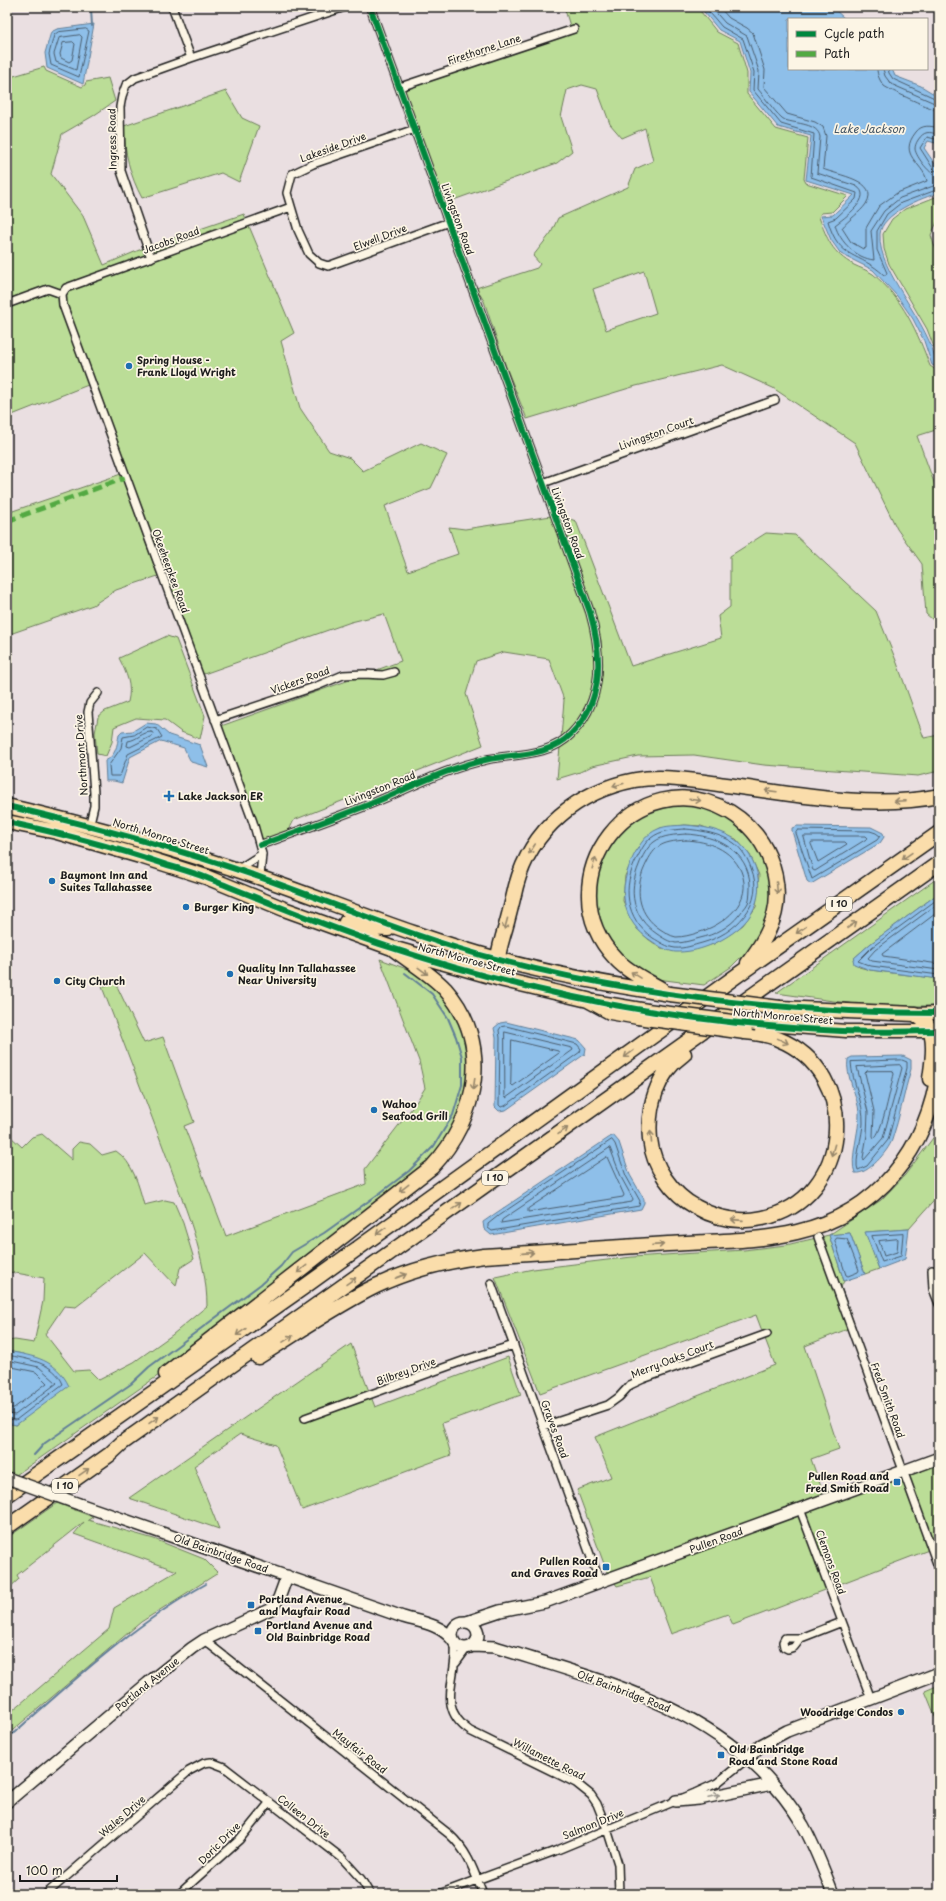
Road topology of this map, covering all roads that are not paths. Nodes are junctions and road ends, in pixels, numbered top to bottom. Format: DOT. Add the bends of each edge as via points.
graph roads {
  1 [pos="172,7"];
  2 [pos="345,7"];
  3 [pos="370,7"];
  4 [pos="574,29"];
  5 [pos="191,58"];
  6 [pos="400,87"];
  7 [pos="415,129"];
  8 [pos="291,207"];
  9 [pos="449,222"];
  10 [pos="151,258"];
  11 [pos="319,263"];
  12 [pos="62,294"];
  13 [pos="7,304"];
  14 [pos="775,400"];
  15 [pos="543,483"];
  16 [pos="394,672"];
  17 [pos="939,684"];
  18 [pos="98,693"];
  19 [pos="939,696"];
  20 [pos="215,720"];
  21 [pos="939,796"];
  22 [pos="7,806"];
  23 [pos="7,822"];
  24 [pos="90,825"];
  25 [pos="939,833"];
  26 [pos="82,839"];
  27 [pos="260,845"];
  28 [pos="262,854"];
  29 [pos="939,863"];
  30 [pos="237,870"];
  31 [pos="206,877"];
  32 [pos="260,878"];
  33 [pos="253,897"];
  34 [pos="402,929"];
  35 [pos="392,948"];
  36 [pos="498,960"];
  37 [pos="739,974"];
  38 [pos="504,980"];
  39 [pos="774,980"];
  40 [pos="670,994"];
  41 [pos="915,1014"];
  42 [pos="939,1014"];
  43 [pos="751,1028"];
  44 [pos="935,1031"];
  45 [pos="939,1068"];
  46 [pos="916,1142"];
  47 [pos="818,1237"];
  48 [pos="932,1270"];
  49 [pos="491,1283"];
  50 [pos="939,1304"];
  51 [pos="767,1334"];
  52 [pos="514,1345"];
  53 [pos="216,1377"];
  54 [pos="305,1418"];
  55 [pos="544,1426"];
  56 [pos="71,1450"];
  57 [pos="939,1458"];
  58 [pos="903,1471"];
  59 [pos="7,1478"];
  60 [pos="7,1495"];
  61 [pos="800,1509"];
  62 [pos="7,1527"];
  63 [pos="939,1569"];
  64 [pos="287,1576"];
  65 [pos="600,1582"];
  66 [pos="490,1613"];
  67 [pos="466,1622"];
  68 [pos="842,1622"];
  69 [pos="436,1626"];
  70 [pos="455,1627"];
  71 [pos="478,1632"];
  72 [pos="801,1638"];
  73 [pos="204,1640"];
  74 [pos="454,1642"];
  75 [pos="470,1647"];
  76 [pos="494,1647"];
  77 [pos="456,1663"];
  78 [pos="939,1673"];
  79 [pos="871,1699"];
  80 [pos="748,1758"];
  81 [pos="216,1763"];
  82 [pos="772,1784"];
  83 [pos="676,1801"];
  84 [pos="7,1802"];
  85 [pos="270,1802"];
  86 [pos="607,1829"];
  87 [pos="477,1880"];
  88 [pos="46,1894"];
  89 [pos="179,1894"];
  90 [pos="370,1894"];
  91 [pos="440,1894"];
  92 [pos="483,1894"];
  93 [pos="619,1894"];
  94 [pos="833,1894"];
  1 -- 5 [label="street"];
  2 -- 5 [label="street, Ingress Road"];
  3 -- 6 [label="street, Livingston Road"];
  4 -- 6 [label="street, Firethorne Lane"];
  5 -- 10 [label="street, Ingress Road" via="130,81 122,96 121,171"];
  6 -- 7 [label="street, Livingston Road"];
  7 -- 8 [label="street, Lakeside Drive" via="296,171 290,178 287,192"];
  7 -- 9 [label="street, Livingston Road"];
  8 -- 10 [label="street, Jacobs Road"];
  8 -- 11 [label="street, Lakeside Drive" via="306,250"];
  9 -- 11 [label="street, Elwell Drive" via="338,264 328,266"];
  9 -- 15 [label="street, Livingston Road"];
  10 -- 12 [label="street, Jacobs Road" via="66,288"];
  12 -- 13 [label="street" via="48,289"];
  12 -- 20 [label="street, Okeeheepkee Road" via="63,305"];
  14 -- 15 [label="street, Livingston Court"];
  15 -- 27 [label="street, Livingston Road" via="598,641 599,662 595,688 576,729 553,747 457,767 368,805"];
  16 -- 20 [label="street, Vickers Road" via="383,675 343,675"];
  17 -- 19 [label="street"];
  18 -- 24 [label="street, Northmont Drive" via="90,703 88,712 94,793"];
  20 -- 27 [label="street, Okeeheepkee Road"];
  21 -- 36 [label="highway, one-way" via="902,802 864,802 691,780 656,779 636,780 609,787 571,805 547,827 530,851 521,870"];
  22 -- 24 [label="highway, North Monroe Street"];
  23 -- 26 [label="highway, North Monroe Street"];
  24 -- 26 [label="street, Northmont Drive"];
  24 -- 30 [label="highway, North Monroe Street"];
  25 -- 37 [label="highway, I 10, one-way"];
  26 -- 31 [label="highway, North Monroe Street"];
  27 -- 28 [label="street, Okeeheepkee Road"];
  28 -- 30 [label="street"];
  28 -- 32 [label="street, Okeeheepkee Road"];
  39 -- 29 [label="highway, I 10, one-way"];
  30 -- 32 [label="highway, North Monroe Street"];
  31 -- 32 [label="highway" via="249,882"];
  31 -- 33 [label="highway, North Monroe Street"];
  32 -- 34 [label="highway, North Monroe Street"];
  33 -- 34 [label="highway" via="262,893 271,894 362,928"];
  33 -- 35 [label="highway, North Monroe Street"];
  34 -- 36 [label="highway, North Monroe Street"];
  35 -- 38 [label="highway, North Monroe Street"];
  35 -- 56 [label="highway, one-way" via="445,989 467,1026 474,1050 475,1080 468,1110 453,1141 432,1167 150,1386 83,1434"];
  36 -- 38 [label="highway"];
  36 -- 40 [label="highway, North Monroe Street" via="598,983"];
  40 -- 37 [label="highway, one-way" via="634,974 617,960 603,944 594,926 589,904 589,883 594,861 603,842 630,814 664,800 704,801 742,819 755,832 772,864 778,897 776,911 769,932"];
  37 -- 56 [label="highway, I 10, one-way" via="304,1287"];
  38 -- 43 [label="highway, North Monroe Street, bridge" via="588,1000 610,1012"];
  43 -- 39 [label="highway, North Monroe Street, one-way" via="781,1040 801,1052 816,1067 832,1097 837,1122 836,1137 826,1170 800,1201 773,1216 755,1220 736,1220 719,1217 686,1202 666,1179 652,1147 651,1110 654,1093 675,1060 763,996"];
  53 -- 39 [label="highway, I 10, one-way"];
  40 -- 41 [label="highway, North Monroe Street, bridge" via="780,1008"];
  41 -- 42 [label="main road, North Monroe Street"];
  41 -- 44 [label="highway"];
  43 -- 44 [label="main road, North Monroe Street"];
  44 -- 46 [label="highway" via="931,1073"];
  45 -- 46 [label="highway" via="933,1102"];
  53 -- 46 [label="highway, one-way" via="251,1362 371,1289 438,1264 484,1256 775,1236 823,1224 846,1214 886,1184"];
  47 -- 58 [label="street, Fred Smith Road"];
  48 -- 50 [label="street" via="933,1289"];
  49 -- 52 [label="street, Graves Road"];
  51 -- 55 [label="street, Merry Oaks Court" via="643,1379 630,1385 608,1404"];
  52 -- 54 [label="street, Bilbrey Drive"];
  52 -- 55 [label="street, Graves Road"];
  62 -- 53 [label="highway, I 10, one-way"];
  55 -- 65 [label="street, Graves Road"];
  56 -- 60 [label="highway, I 10"];
  57 -- 58 [label="main road, Pullen Road"];
  58 -- 61 [label="main road, Pullen Road"];
  58 -- 63 [label="street, Fred Smith Road"];
  59 -- 64 [label="main road, Old Bainbridge Road, bridge"];
  61 -- 65 [label="main road, Pullen Road"];
  61 -- 68 [label="street, Clemons Road"];
  64 -- 69 [label="main road, Old Bainbridge Road"];
  64 -- 73 [label="main road, Portland Avenue" via="279,1598 271,1609"];
  65 -- 66 [label="main road, Pullen Road" via="535,1605"];
  66 -- 67 [label="main road, Pullen Road"];
  66 -- 71 [label="main road" via="483,1618"];
  67 -- 70 [label="main road"];
  67 -- 71 [label="main road" via="473,1625"];
  68 -- 72 [label="street"];
  68 -- 79 [label="street, Clemons Road"];
  69 -- 70 [label="main road, Old Bainbridge Road"];
  69 -- 74 [label="main road, Old Bainbridge Road" via="446,1632"];
  70 -- 74 [label="main road" via="452,1632"];
  71 -- 75 [label="main road" via="477,1641"];
  71 -- 76 [label="main road, Old Bainbridge Road"];
  73 -- 84 [label="main road, Portland Avenue" via="148,1683"];
  73 -- 87 [label="street, Mayfair Road" via="449,1834 465,1851"];
  74 -- 75 [label="main road" via="459,1647"];
  74 -- 77 [label="street, Willamette Road"];
  75 -- 76 [label="main road, Old Bainbridge Road"];
  75 -- 77 [label="street, Willamette Road"];
  76 -- 80 [label="main road, Old Bainbridge Road" via="607,1683 667,1706 708,1728"];
  77 -- 86 [label="street, Willamette Road" via="449,1698 454,1714 463,1727 581,1787 597,1804"];
  78 -- 79 [label="main road"];
  79 -- 80 [label="main road" via="774,1737"];
  80 -- 82 [label="main road, Old Bainbridge Road"];
  80 -- 83 [label="street, Salmon Drive" via="717,1783"];
  81 -- 85 [label="street, Colleen Drive" via="224,1766"];
  81 -- 88 [label="street, Wales Drive" via="204,1763 190,1771"];
  83 -- 82 [label="main road, one-way" via="699,1799"];
  82 -- 94 [label="main road, Old Bainbridge Road" via="802,1825"];
  83 -- 86 [label="street, Salmon Drive"];
  85 -- 89 [label="street, Doric Drive" via="239,1840"];
  85 -- 90 [label="street, Colleen Drive" via="342,1858 361,1879"];
  86 -- 87 [label="street, Salmon Drive"];
  86 -- 93 [label="street, Willamette Road" via="618,1864"];
  87 -- 91 [label="street, Salmon Drive"];
  87 -- 92 [label="street, Mayfair Road"];
}
